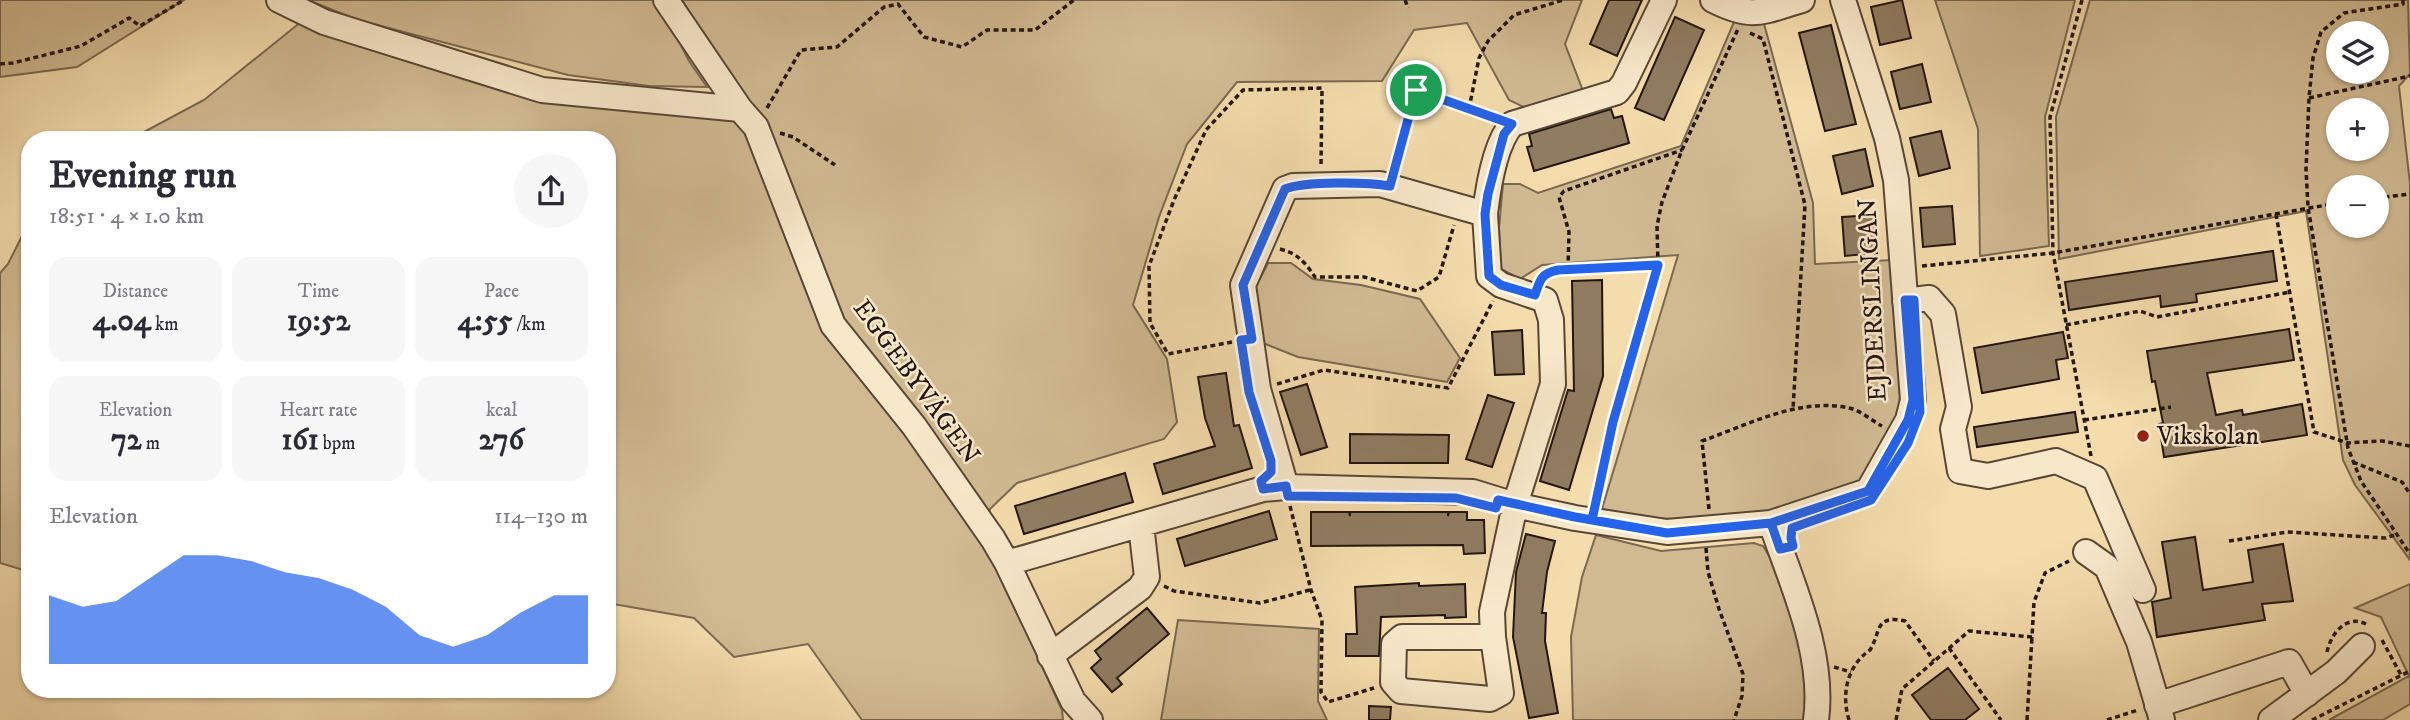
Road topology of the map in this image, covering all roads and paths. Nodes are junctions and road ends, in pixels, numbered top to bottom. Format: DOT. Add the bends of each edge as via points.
graph roads {
  1 [pos="184,0"];
  2 [pos="279,0"];
  3 [pos="666,0"];
  4 [pos="1074,0"];
  5 [pos="1405,0"];
  6 [pos="1563,0"];
  7 [pos="1664,0"];
  8 [pos="1713,0"];
  9 [pos="1802,0"];
  10 [pos="1843,0"];
  11 [pos="2082,0"];
  12 [pos="2403,0"];
  13 [pos="1408,8"];
  14 [pos="1741,20"];
  15 [pos="0,64"];
  16 [pos="2410,76"];
  17 [pos="2309,98"];
  18 [pos="1469,109"];
  19 [pos="748,118"];
  20 [pos="1512,124"];
  21 [pos="1682,150"];
  22 [pos="835,165"];
  23 [pos="1321,185"];
  24 [pos="1390,186"];
  25 [pos="2410,194"];
  26 [pos="2389,196"];
  27 [pos="2326,205"];
  28 [pos="1460,207"];
  29 [pos="2308,207"];
  30 [pos="2276,213"];
  31 [pos="1485,214"];
  32 [pos="1261,244"];
  33 [pos="2053,253"];
  34 [pos="1658,265"];
  35 [pos="1903,268"];
  36 [pos="1568,270"];
  37 [pos="1501,285"];
  38 [pos="2290,292"];
  39 [pos="1535,295"];
  40 [pos="1905,300"];
  41 [pos="2066,325"];
  42 [pos="1252,339"];
  43 [pos="1258,390"];
  44 [pos="2171,407"];
  45 [pos="1793,409"];
  46 [pos="2084,420"];
  47 [pos="2348,443"];
  48 [pos="2410,446"];
  49 [pos="2353,462"];
  50 [pos="2095,478"];
  51 [pos="1286,486"];
  52 [pos="2410,494"];
  53 [pos="1515,505"];
  54 [pos="1592,520"];
  55 [pos="1771,523"];
  56 [pos="1141,525"];
  57 [pos="2396,534"];
  58 [pos="2229,541"];
  59 [pos="2086,552"];
  60 [pos="2410,554"];
  61 [pos="1007,564"];
  62 [pos="1147,577"];
  63 [pos="1311,590"];
  64 [pos="2143,590"];
  65 [pos="1493,637"];
  66 [pos="2032,637"];
  67 [pos="2362,646"];
  68 [pos="1950,648"];
  69 [pos="1050,656"];
  70 [pos="1934,661"];
  71 [pos="1829,665"];
  72 [pos="2410,671"];
  73 [pos="1851,672"];
  74 [pos="1394,682"];
  75 [pos="2307,694"];
  76 [pos="2159,712"];
  77 [pos="1090,720"];
  78 [pos="1816,720"];
  79 [pos="1849,720"];
  80 [pos="1896,720"];
  81 [pos="2001,720"];
  82 [pos="2027,720"];
  83 [pos="2107,720"];
  84 [pos="2271,720"];
  85 [pos="2312,720"];
  1 -- 15 [label="path" via="140,26 129,18 81,46"];
  2 -- 19 [label="street" via="324,22 542,90"];
  3 -- 19 [label="street, EGGEBYVÄGEN"];
  4 -- 19 [label="path" via="1035,30 987,30 962,47 924,37 898,4 884,7 837,47 801,50"];
  5 -- 13 [label="path"];
  6 -- 18 [label="path" via="1514,15 1488,41 1479,58"];
  7 -- 20 [label="street" via="1617,92"];
  8 -- 14 [label="street"];
  9 -- 14 [label="street"];
  10 -- 35 [label="street, EJDERSLINGAN" via="1887,138 1896,180"];
  11 -- 33 [label="path" via="2050,117"];
  12 -- 17 [label="path" via="2403,4 2344,13 2321,32"];
  14 -- 21 [label="path"];
  14 -- 45 [label="path" via="1763,39 1805,205"];
  16 -- 17 [label="path"];
  17 -- 29 [label="path"];
  18 -- 20 [label="path"];
  18 -- 24 [label="path" via="1416,90"];
  19 -- 22 [label="path" via="793,137"];
  19 -- 61 [label="street, EGGEBYVÄGEN" via="833,325 914,426"];
  20 -- 31 [label="street" via="1504,134"];
  21 -- 34 [label="path" via="1662,202"];
  21 -- 36 [label="path" via="1563,191 1559,197 1569,232"];
  23 -- 24 [label="street"];
  23 -- 32 [label="street" via="1285,189"];
  23 -- 42 [label="path" via="1322,88 1243,90 1206,130 1190,165 1149,266 1150,323 1168,354"];
  24 -- 28 [label="street"];
  25 -- 26 [label="path"];
  27 -- 29 [label="path"];
  28 -- 31 [label="street"];
  28 -- 32 [label="path" via="1439,277 1417,291 1364,277 1315,277 1303,259"];
  29 -- 30 [label="path"];
  29 -- 47 [label="path"];
  30 -- 33 [label="path"];
  30 -- 38 [label="path"];
  31 -- 37 [label="street" via="1489,276"];
  32 -- 42 [label="street" via="1243,285"];
  33 -- 35 [label="path"];
  33 -- 41 [label="path"];
  34 -- 36 [label="path"];
  34 -- 54 [label="path" via="1613,422"];
  35 -- 40 [label="street, EJDERSLINGAN"];
  36 -- 39 [label="path" via="1545,273"];
  37 -- 39 [label="street"];
  37 -- 43 [label="path" via="1448,388 1324,370"];
  38 -- 41 [label="path" via="2157,317 2140,311"];
  38 -- 47 [label="path" via="2314,432"];
  39 -- 53 [label="street" via="1545,300 1551,320 1553,384"];
  40 -- 50 [label="street" via="1929,298 1943,314 1959,407 1953,429 1960,471 1988,476 2056,461"];
  40 -- 55 [label="street, EJDERSLINGAN" via="1913,400 1908,420 1868,491"];
  41 -- 46 [label="path"];
  42 -- 43 [label="street"];
  43 -- 51 [label="street"];
  44 -- 46 [label="path"];
  46 -- 50 [label="path"];
  47 -- 48 [label="path" via="2382,441"];
  47 -- 49 [label="path"];
  49 -- 52 [label="path" via="2402,482"];
  49 -- 57 [label="path"];
  50 -- 64 [label="street"];
  51 -- 53 [label="street, EJDERSLINGAN" via="1473,492"];
  51 -- 56 [label="street, EJDERSLINGAN"];
  51 -- 63 [label="path"];
  53 -- 54 [label="street, EJDERSLINGAN"];
  53 -- 65 [label="street" via="1492,612"];
  54 -- 55 [label="street, EJDERSLINGAN" via="1667,533"];
  55 -- 78 [label="street" via="1809,638 1819,699"];
  56 -- 61 [label="street, EJDERSLINGAN"];
  56 -- 62 [label="street"];
  57 -- 58 [label="path" via="2386,538 2287,532"];
  57 -- 60 [label="path"];
  59 -- 66 [label="path" via="2045,573 2034,602"];
  59 -- 76 [label="street" via="2106,567 2139,642"];
  61 -- 69 [label="street, EGGEBYVÄGEN"];
  62 -- 63 [label="path" via="1174,591 1260,603"];
  62 -- 69 [label="street" via="1140,588"];
  63 -- 74 [label="path" via="1322,620 1321,692 1328,702"];
  65 -- 74 [label="street" via="1402,637 1394,644"];
  65 -- 74 [label="street" via="1501,692 1490,699 1401,691"];
  66 -- 68 [label="path" via="1969,631"];
  66 -- 82 [label="path"];
  67 -- 75 [label="street"];
  68 -- 70 [label="path"];
  68 -- 81 [label="path"];
  69 -- 77 [label="street, EGGEBYVÄGEN" via="1073,701"];
  70 -- 73 [label="path" via="1905,621 1887,621"];
  70 -- 80 [label="path" via="1902,689"];
  71 -- 73 [label="path"];
  72 -- 85 [label="path"];
  73 -- 79 [label="path" via="1845,692"];
  75 -- 76 [label="street" via="2289,662"];
  75 -- 84 [label="street"];
  76 -- 83 [label="path"];
}
